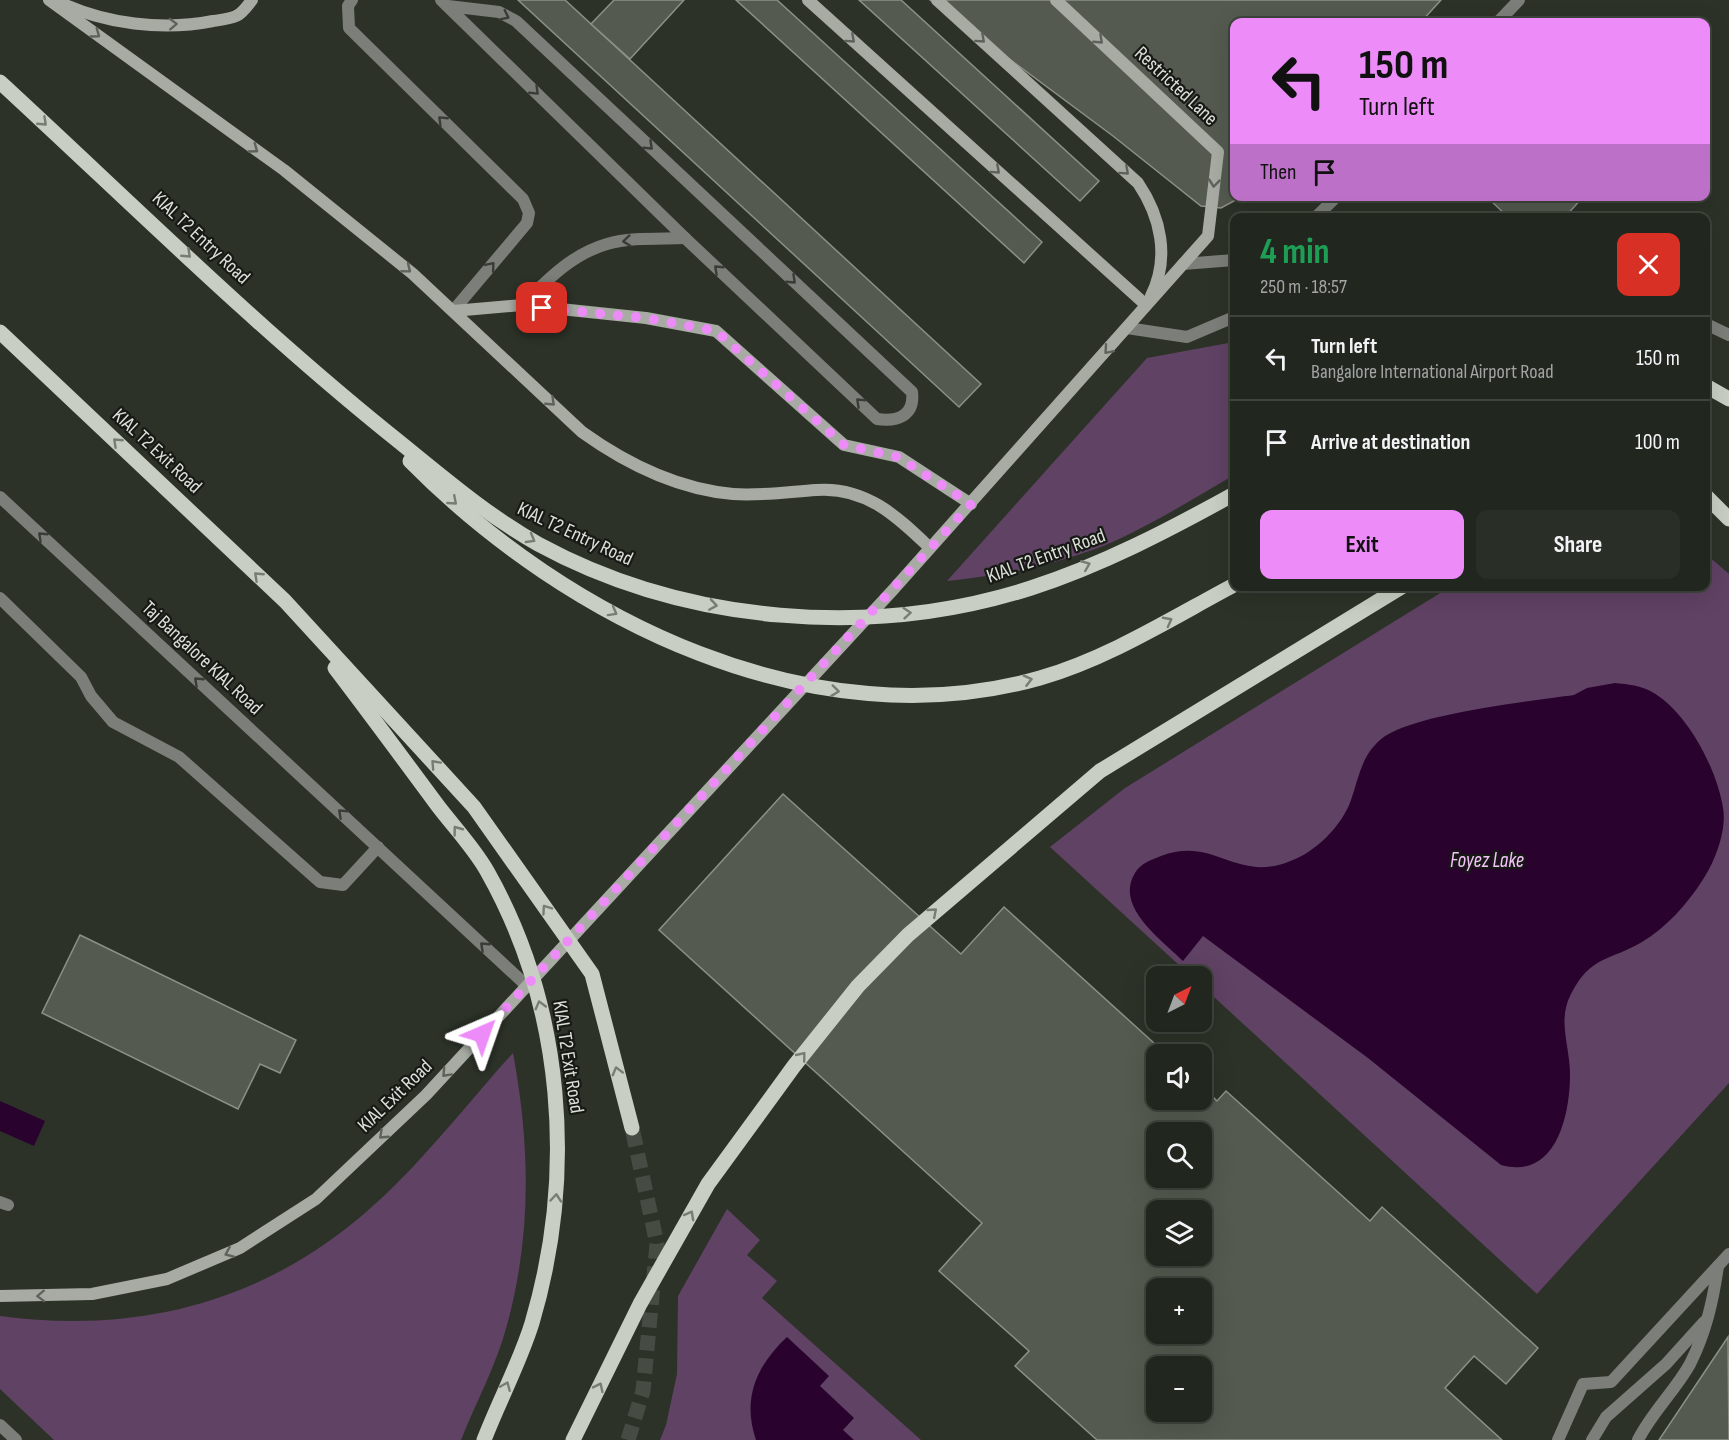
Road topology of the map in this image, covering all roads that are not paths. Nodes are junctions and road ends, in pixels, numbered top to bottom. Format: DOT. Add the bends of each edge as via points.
graph roads {
  1 [pos="49,0"];
  2 [pos="56,0"];
  3 [pos="252,0"];
  4 [pos="352,0"];
  5 [pos="808,0"];
  6 [pos="938,0"];
  7 [pos="1056,0"];
  8 [pos="1519,0"];
  9 [pos="445,3"];
  10 [pos="1502,18"];
  11 [pos="0,82"];
  12 [pos="1332,201"];
  13 [pos="1321,213"];
  14 [pos="685,238"];
  15 [pos="1230,260"];
  16 [pos="1183,264"];
  17 [pos="1146,305"];
  18 [pos="522,306"];
  19 [pos="453,311"];
  20 [pos="1230,319"];
  21 [pos="1710,326"];
  22 [pos="1127,328"];
  23 [pos="0,332"];
  24 [pos="1729,334"];
  25 [pos="1710,388"];
  26 [pos="334,389"];
  27 [pos="1729,399"];
  28 [pos="1230,496"];
  29 [pos="0,498"];
  30 [pos="971,504"];
  31 [pos="1710,504"];
  32 [pos="1729,519"];
  33 [pos="930,548"];
  34 [pos="1230,587"];
  35 [pos="1395,591"];
  36 [pos="0,598"];
  37 [pos="285,602"];
  38 [pos="378,847"];
  39 [pos="528,985"];
  40 [pos="632,1128"];
  41 [pos="1729,1254"];
  42 [pos="1718,1265"];
  43 [pos="0,1296"];
  44 [pos="1711,1314"];
  45 [pos="0,1425"];
  46 [pos="16,1440"];
  47 [pos="484,1440"];
  48 [pos="573,1440"];
  49 [pos="1558,1440"];
  50 [pos="1592,1440"];
  51 [pos="1638,1440"];
  1 -- 19 [label="main road, one-way" via="284,170"];
  2 -- 3 [label="main road, one-way" via="97,16 166,25 237,16"];
  19 -- 4 [label="lane, one-way" via="526,224 530,213 523,199 349,28 348,6"];
  5 -- 17 [label="main road, one-way"];
  6 -- 17 [label="main road, one-way" via="1138,183 1150,200 1161,240 1159,274"];
  7 -- 16 [label="main road, Restricted Lane, one-way" via="1218,152 1208,237"];
  8 -- 10 [label="lane"];
  9 -- 14 [label="lane, one-way"];
  9 -- 14 [label="lane, one-way" via="499,12 516,21 912,392 913,403 906,415 894,422 877,419"];
  11 -- 26 [label="main road, KIAL T2 Entry Road, one-way"];
  12 -- 13 [label="lane"];
  14 -- 18 [label="lane, one-way" via="608,244 580,255 553,274"];
  15 -- 16 [label="lane"];
  16 -- 17 [label="main road, Restricted Lane"];
  17 -- 22 [label="main road, KIAL Exit Road"];
  18 -- 19 [label="main road"];
  18 -- 30 [label="main road" via="645,318 716,331 844,445 898,457"];
  19 -- 33 [label="main road, one-way" via="582,432 640,468 702,490 733,494 816,490 857,495 899,518"];
  20 -- 22 [label="lane" via="1186,337"];
  21 -- 24 [label="lane"];
  22 -- 30 [label="main road, KIAL Exit Road, one-way"];
  37 -- 23 [label="main road, KIAL T2 Exit Road, one-way"];
  25 -- 27 [label="main road"];
  26 -- 28 [label="main road, KIAL T2 Entry Road, one-way" via="492,517 541,545 645,588 700,603 756,612 867,617 978,602 1032,587 1160,535"];
  26 -- 34 [label="main road, one-way" via="434,486 526,559 617,615 675,642 780,680 874,696 962,694 1041,677 1116,648"];
  38 -- 29 [label="lane, Taj Bangalore KIAL Road, one-way"];
  30 -- 33 [label="main road, KIAL Exit Road"];
  31 -- 32 [label="main road"];
  33 -- 39 [label="main road, KIAL Exit Road"];
  48 -- 35 [label="main road, one-way" via="640,1304 708,1184 858,986 967,883 1100,771"];
  36 -- 38 [label="lane" via="81,677 113,722 179,757 320,882 343,885"];
  40 -- 37 [label="main road, KIAL T2 Exit Road, one-way" via="592,974 474,807"];
  47 -- 37 [label="main road, KIAL T2 Exit Road, one-way" via="531,1325 551,1245 558,1162 557,1111 542,1011 509,915 486,870"];
  39 -- 38 [label="lane, Taj Bangalore KIAL Road, one-way"];
  39 -- 43 [label="main road, KIAL Exit Road, one-way" via="426,1095 316,1199 240,1248 167,1279 102,1292"];
  41 -- 42 [label="lane"];
  42 -- 44 [label="lane"];
  42 -- 49 [label="lane" via="1611,1382 1583,1384"];
  44 -- 50 [label="lane" via="1666,1364 1606,1417"];
  44 -- 51 [label="lane" via="1690,1364"];
  45 -- 46 [label="lane"];
}
